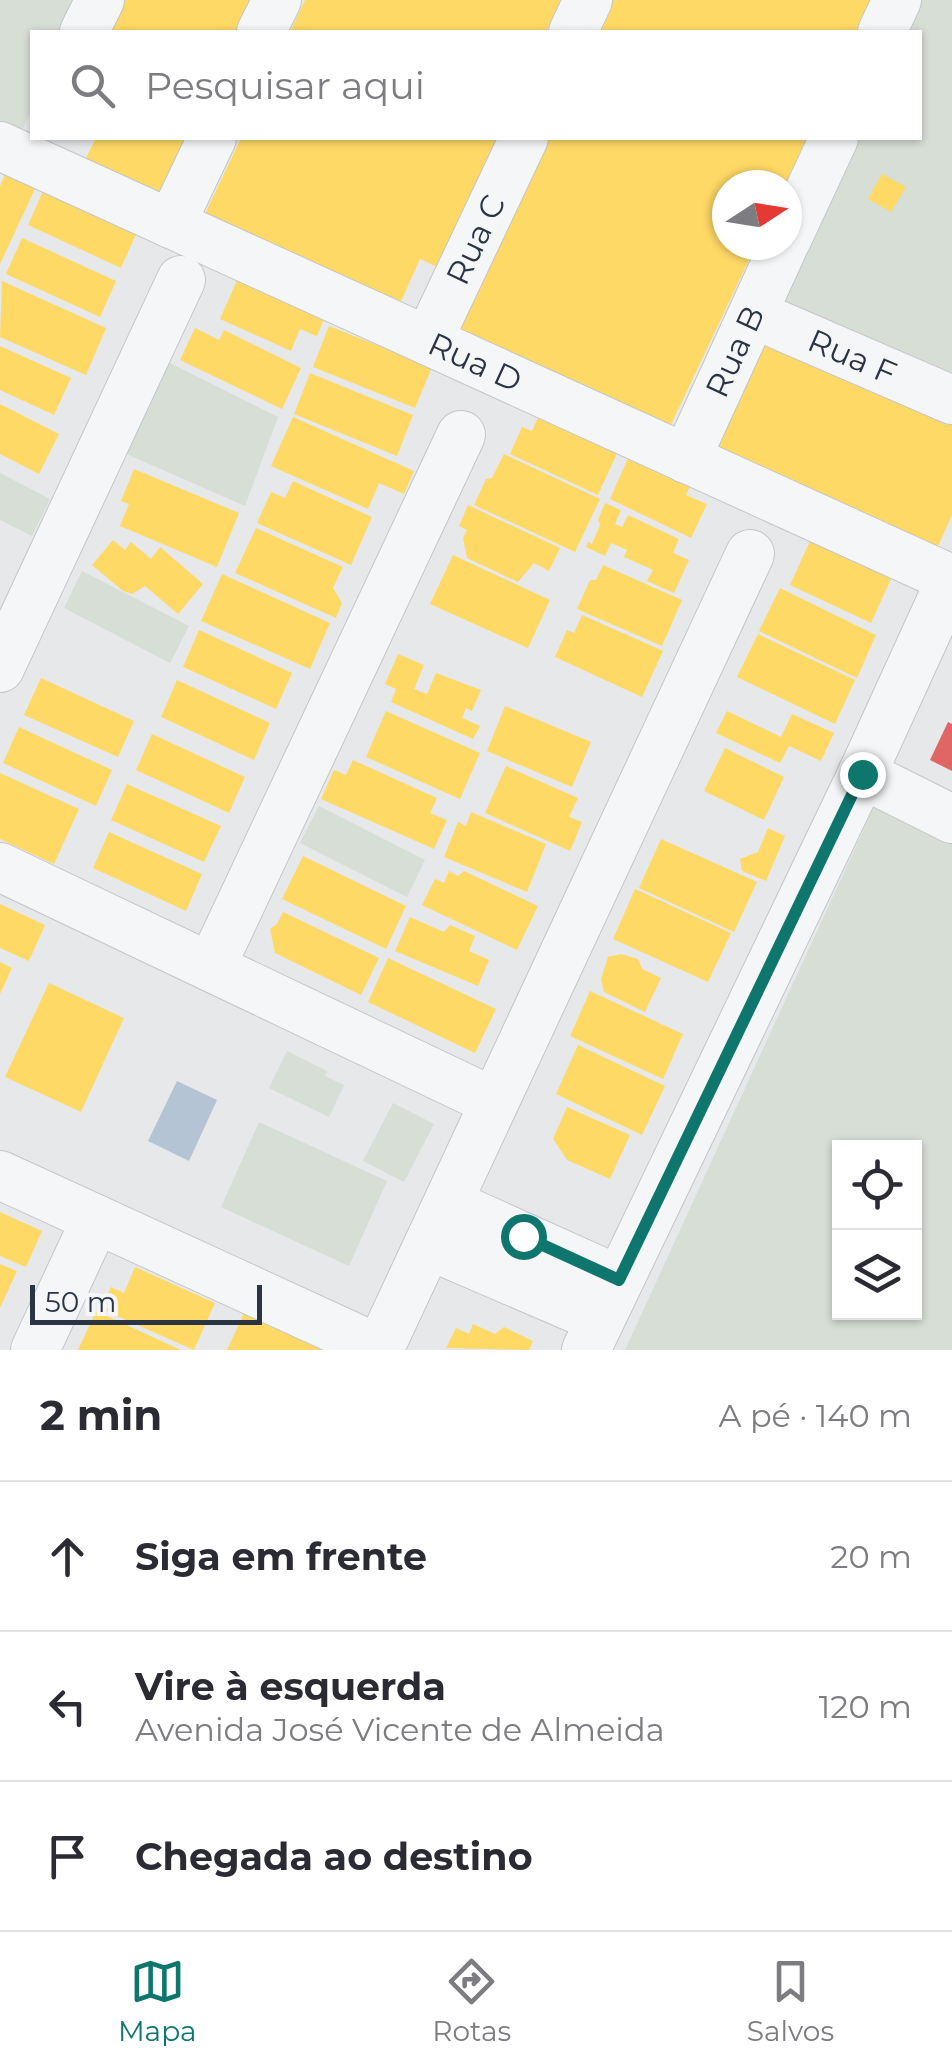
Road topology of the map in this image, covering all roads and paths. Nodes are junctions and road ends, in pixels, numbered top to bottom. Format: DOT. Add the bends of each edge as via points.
graph roads {
  1 [pos="100,0"];
  2 [pos="277,0"];
  3 [pos="588,0"];
  4 [pos="897,0"];
  5 [pos="85,30"];
  6 [pos="263,30"];
  7 [pos="574,30"];
  8 [pos="883,30"];
  9 [pos="211,140"];
  10 [pos="523,140"];
  11 [pos="833,140"];
  12 [pos="20,147"];
  13 [pos="802,207"];
  14 [pos="171,224"];
  15 [pos="778,260"];
  16 [pos="181,280"];
  17 [pos="753,314"];
  18 [pos="428,341"];
  19 [pos="952,400"];
  20 [pos="461,435"];
  21 [pos="686,459"];
  22 [pos="750,554"];
  23 [pos="952,578"];
  24 [pos="0,668"];
  25 [pos="862,774"];
  26 [pos="952,819"];
  27 [pos="0,867"];
  28 [pos="210,967"];
  29 [pos="494,1102"];
  30 [pos="0,1175"];
  31 [pos="448,1202"];
  32 [pos="96,1219"];
  33 [pos="428,1245"];
  34 [pos="602,1316"];
  35 [pos="35,1350"];
  36 [pos="379,1350"];
  1 -- 5 [label="street"];
  2 -- 6 [label="street"];
  3 -- 7 [label="street"];
  4 -- 8 [label="street"];
  9 -- 14 [label="street"];
  10 -- 18 [label="street, Rua C"];
  11 -- 13 [label="street, Rua B"];
  12 -- 14 [label="street, Rua D"];
  14 -- 18 [label="street, Rua D"];
  15 -- 17 [label="street, Rua B"];
  16 -- 24 [label="street"];
  17 -- 19 [label="street, Rua F"];
  17 -- 21 [label="street, Rua B"];
  18 -- 21 [label="street, Rua D"];
  20 -- 28 [label="street"];
  21 -- 23 [label="street, Rua D"];
  22 -- 29 [label="street"];
  23 -- 25 [label="street"];
  25 -- 26 [label="street"];
  25 -- 34 [label="street"];
  27 -- 28 [label="street"];
  28 -- 29 [label="street"];
  29 -- 31 [label="street"];
  30 -- 32 [label="street"];
  31 -- 33 [label="street"];
  31 -- 34 [label="street"];
  32 -- 35 [label="street"];
  32 -- 36 [label="street"];
  33 -- 34 [label="street"];
  33 -- 36 [label="street"];
}
